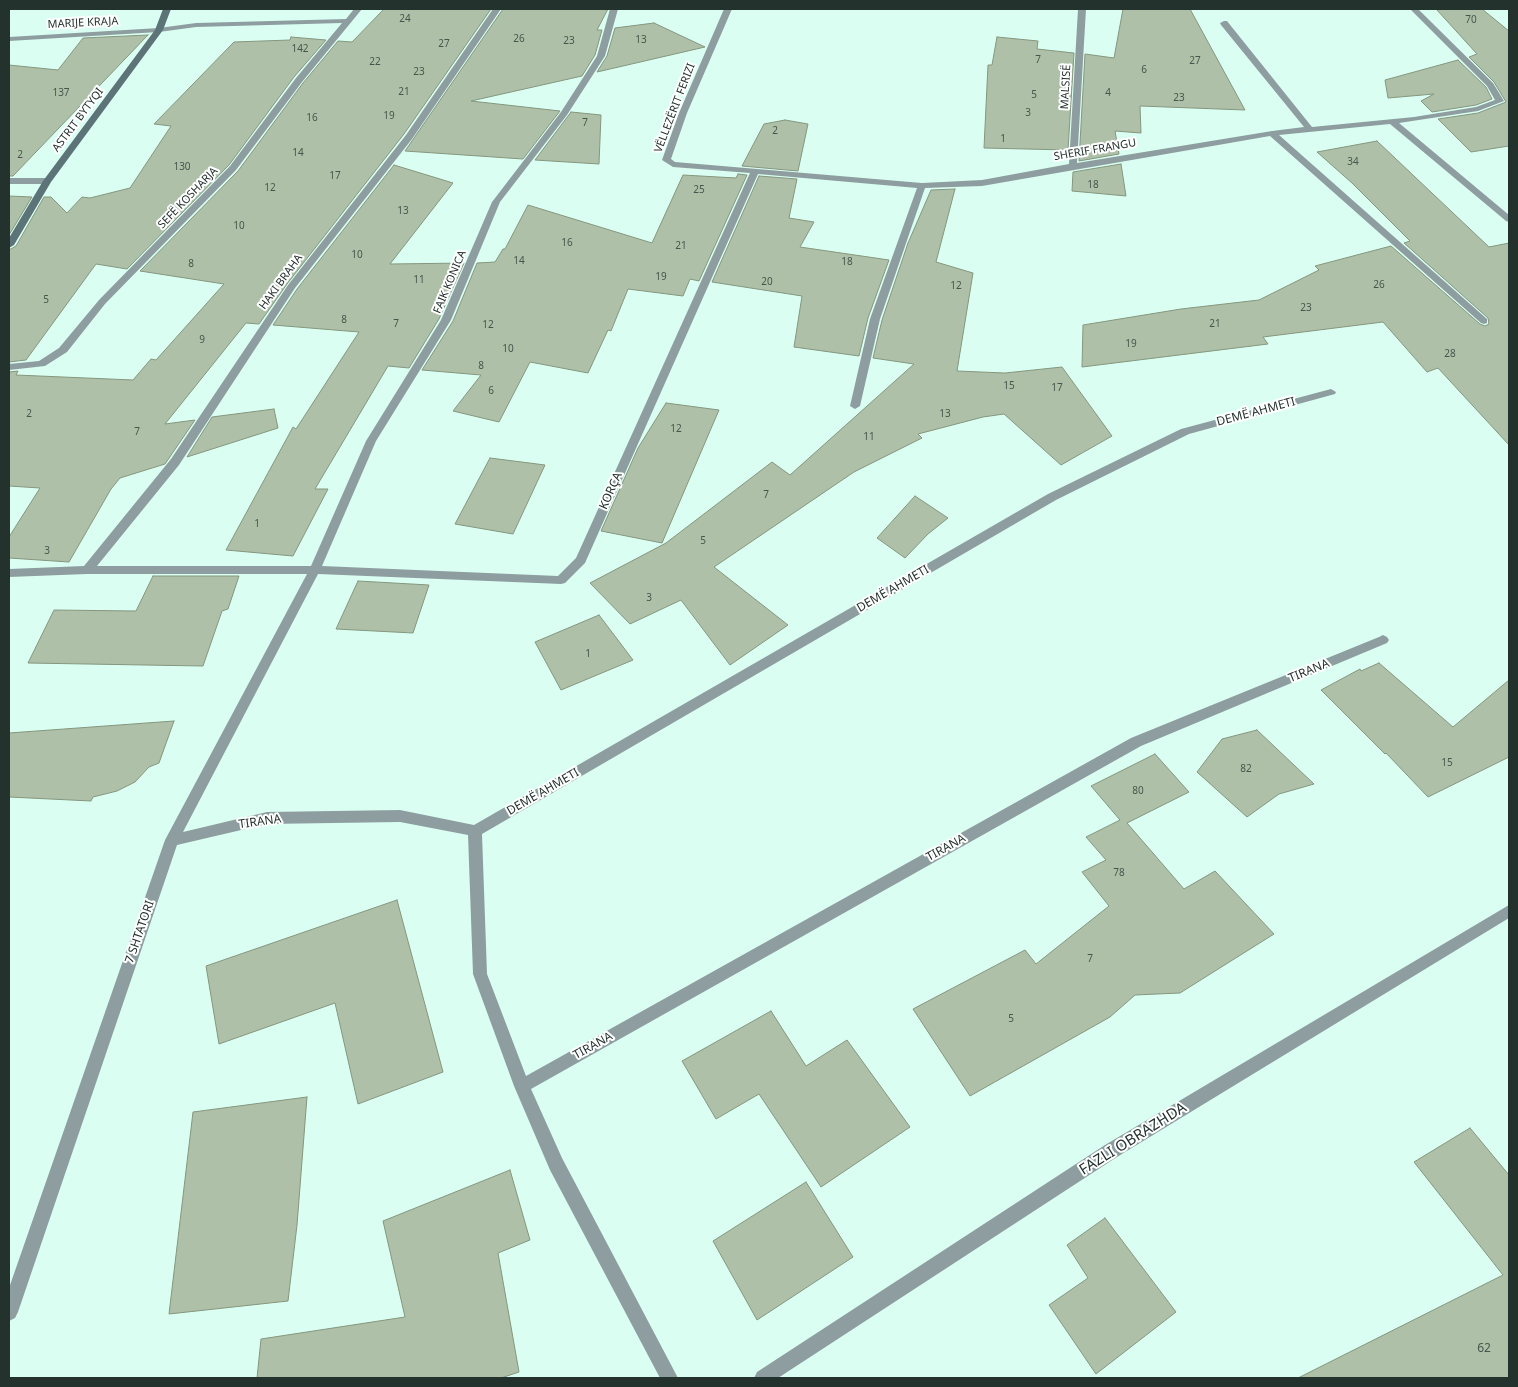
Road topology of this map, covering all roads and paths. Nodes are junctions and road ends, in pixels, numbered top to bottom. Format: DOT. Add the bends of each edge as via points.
graph roads {
  1 [pos="167,9"];
  2 [pos="358,9"];
  3 [pos="497,9"];
  4 [pos="614,9"];
  5 [pos="728,9"];
  6 [pos="1082,9"];
  7 [pos="1414,9"];
  8 [pos="348,21"];
  9 [pos="1224,22"];
  10 [pos="159,30"];
  11 [pos="9,39"];
  12 [pos="1500,101"];
  13 [pos="1509,108"];
  14 [pos="1392,120"];
  15 [pos="1310,130"];
  16 [pos="1272,133"];
  17 [pos="1073,166"];
  18 [pos="754,172"];
  19 [pos="9,181"];
  20 [pos="47,181"];
  21 [pos="922,186"];
  22 [pos="1509,219"];
  23 [pos="9,245"];
  24 [pos="1484,321"];
  25 [pos="9,367"];
  26 [pos="1331,392"];
  27 [pos="855,406"];
  28 [pos="87,570"];
  29 [pos="315,570"];
  30 [pos="9,573"];
  31 [pos="1383,640"];
  32 [pos="475,831"];
  33 [pos="172,840"];
  34 [pos="1509,911"];
  35 [pos="522,1086"];
  36 [pos="9,1312"];
  37 [pos="669,1378"];
  38 [pos="763,1378"];
  1 -- 10 [label="street, ASTRIT BYTYQI"];
  2 -- 8 [label="street, SEFË KOSHARJA"];
  3 -- 28 [label="street, HAKI BRAHA" via="409,137 291,287 175,462"];
  4 -- 29 [label="street, FAIK KONICA" via="601,56 564,113 496,202 446,320 371,441"];
  5 -- 18 [label="street, VËLLEZËRIT FERIZI" via="666,160 673,164"];
  6 -- 17 [label="street, MALSISË"];
  7 -- 12 [label="street" via="1490,85"];
  8 -- 10 [label="street, MARIJE KRAJA" via="196,25"];
  8 -- 25 [label="street, SEFË KOSHARJA" via="299,80 234,168 102,302 63,350 41,364"];
  9 -- 15 [label="street"];
  10 -- 11 [label="street, MARIJE KRAJA"];
  10 -- 20 [label="street, ASTRIT BYTYQI"];
  12 -- 13 [label="street"];
  12 -- 14 [label="street, SHERIF FRANGU" via="1478,109"];
  14 -- 15 [label="street, SHERIF FRANGU"];
  14 -- 22 [label="street"];
  15 -- 16 [label="street, SHERIF FRANGU"];
  16 -- 17 [label="street, SHERIF FRANGU"];
  16 -- 24 [label="street"];
  17 -- 21 [label="street, SHERIF FRANGU" via="982,183"];
  18 -- 21 [label="street, SHERIF FRANGU"];
  18 -- 29 [label="street, KORÇA" via="581,560 561,580"];
  19 -- 20 [label="street"];
  20 -- 23 [label="street, ASTRIT BYTYQI"];
  21 -- 27 [label="street" via="875,319"];
  26 -- 32 [label="street, DEMË AHMETI" via="1185,431 1052,497"];
  28 -- 29 [label="street, KORÇA"];
  28 -- 30 [label="street, KORÇA"];
  29 -- 33 [label="street, 7 SHTATORI"];
  31 -- 35 [label="street, TIRANA" via="1136,742"];
  32 -- 33 [label="street, TIRANA" via="400,816 267,818"];
  32 -- 35 [label="street" via="480,974"];
  33 -- 36 [label="street, 7 SHTATORI"];
  34 -- 38 [label="street, FAZLI OBRAZHDA" via="1111,1151"];
  35 -- 37 [label="street" via="556,1164"];
}
